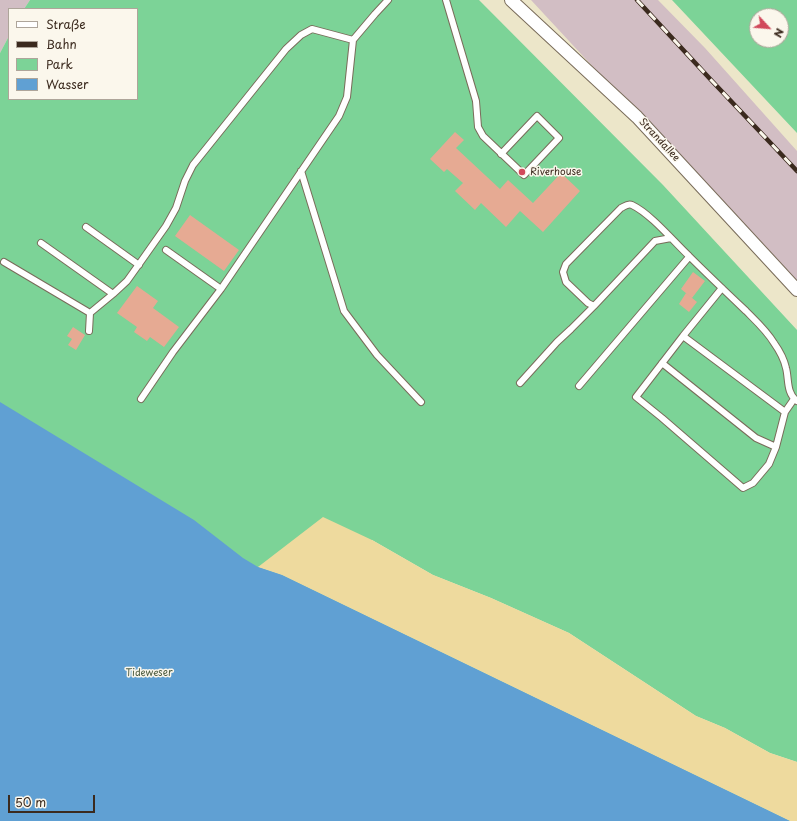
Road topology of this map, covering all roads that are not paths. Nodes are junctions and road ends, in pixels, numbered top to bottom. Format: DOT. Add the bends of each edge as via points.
graph roads {
  1 [pos="388,0"];
  2 [pos="446,0"];
  3 [pos="510,0"];
  4 [pos="353,40"];
  5 [pos="502,154"];
  6 [pos="301,171"];
  7 [pos="86,227"];
  8 [pos="671,238"];
  9 [pos="41,243"];
  10 [pos="166,250"];
  11 [pos="689,257"];
  12 [pos="4,262"];
  13 [pos="139,265"];
  14 [pos="722,288"];
  15 [pos="221,289"];
  16 [pos="797,290"];
  17 [pos="113,294"];
  18 [pos="594,306"];
  19 [pos="90,313"];
  20 [pos="89,331"];
  21 [pos="683,336"];
  22 [pos="662,363"];
  23 [pos="520,383"];
  24 [pos="579,386"];
  25 [pos="141,399"];
  26 [pos="795,400"];
  27 [pos="420,402"];
  28 [pos="785,412"];
  29 [pos="776,447"];
  1 -- 4 [label="lane"];
  2 -- 5 [label="lane" via="476,102 478,127 483,136"];
  3 -- 16 [label="street, Strandallee" via="637,116"];
  4 -- 6 [label="lane" via="347,97 339,116"];
  4 -- 13 [label="lane" via="312,29 286,49 193,165 176,208"];
  5 -- 5 [label="lane" via="537,116 559,138 524,175"];
  6 -- 15 [label="lane"];
  6 -- 27 [label="lane" via="344,311 377,354"];
  7 -- 13 [label="lane"];
  8 -- 11 [label="lane"];
  8 -- 18 [label="lane" via="655,241"];
  8 -- 18 [label="lane" via="649,217 630,204 621,208 566,264 563,272 566,282"];
  9 -- 17 [label="lane"];
  10 -- 15 [label="lane"];
  11 -- 14 [label="lane"];
  11 -- 24 [label="lane"];
  12 -- 19 [label="lane"];
  13 -- 17 [label="lane"];
  14 -- 21 [label="lane"];
  14 -- 26 [label="lane" via="769,334 780,351 786,367 788,385"];
  15 -- 25 [label="lane"];
  17 -- 19 [label="lane"];
  18 -- 23 [label="lane"];
  19 -- 20 [label="lane"];
  21 -- 22 [label="lane"];
  21 -- 28 [label="lane"];
  22 -- 29 [label="lane" via="756,438"];
  22 -- 29 [label="lane" via="636,397 743,488 753,483 769,464"];
  26 -- 28 [label="lane"];
  28 -- 29 [label="lane"];
}
